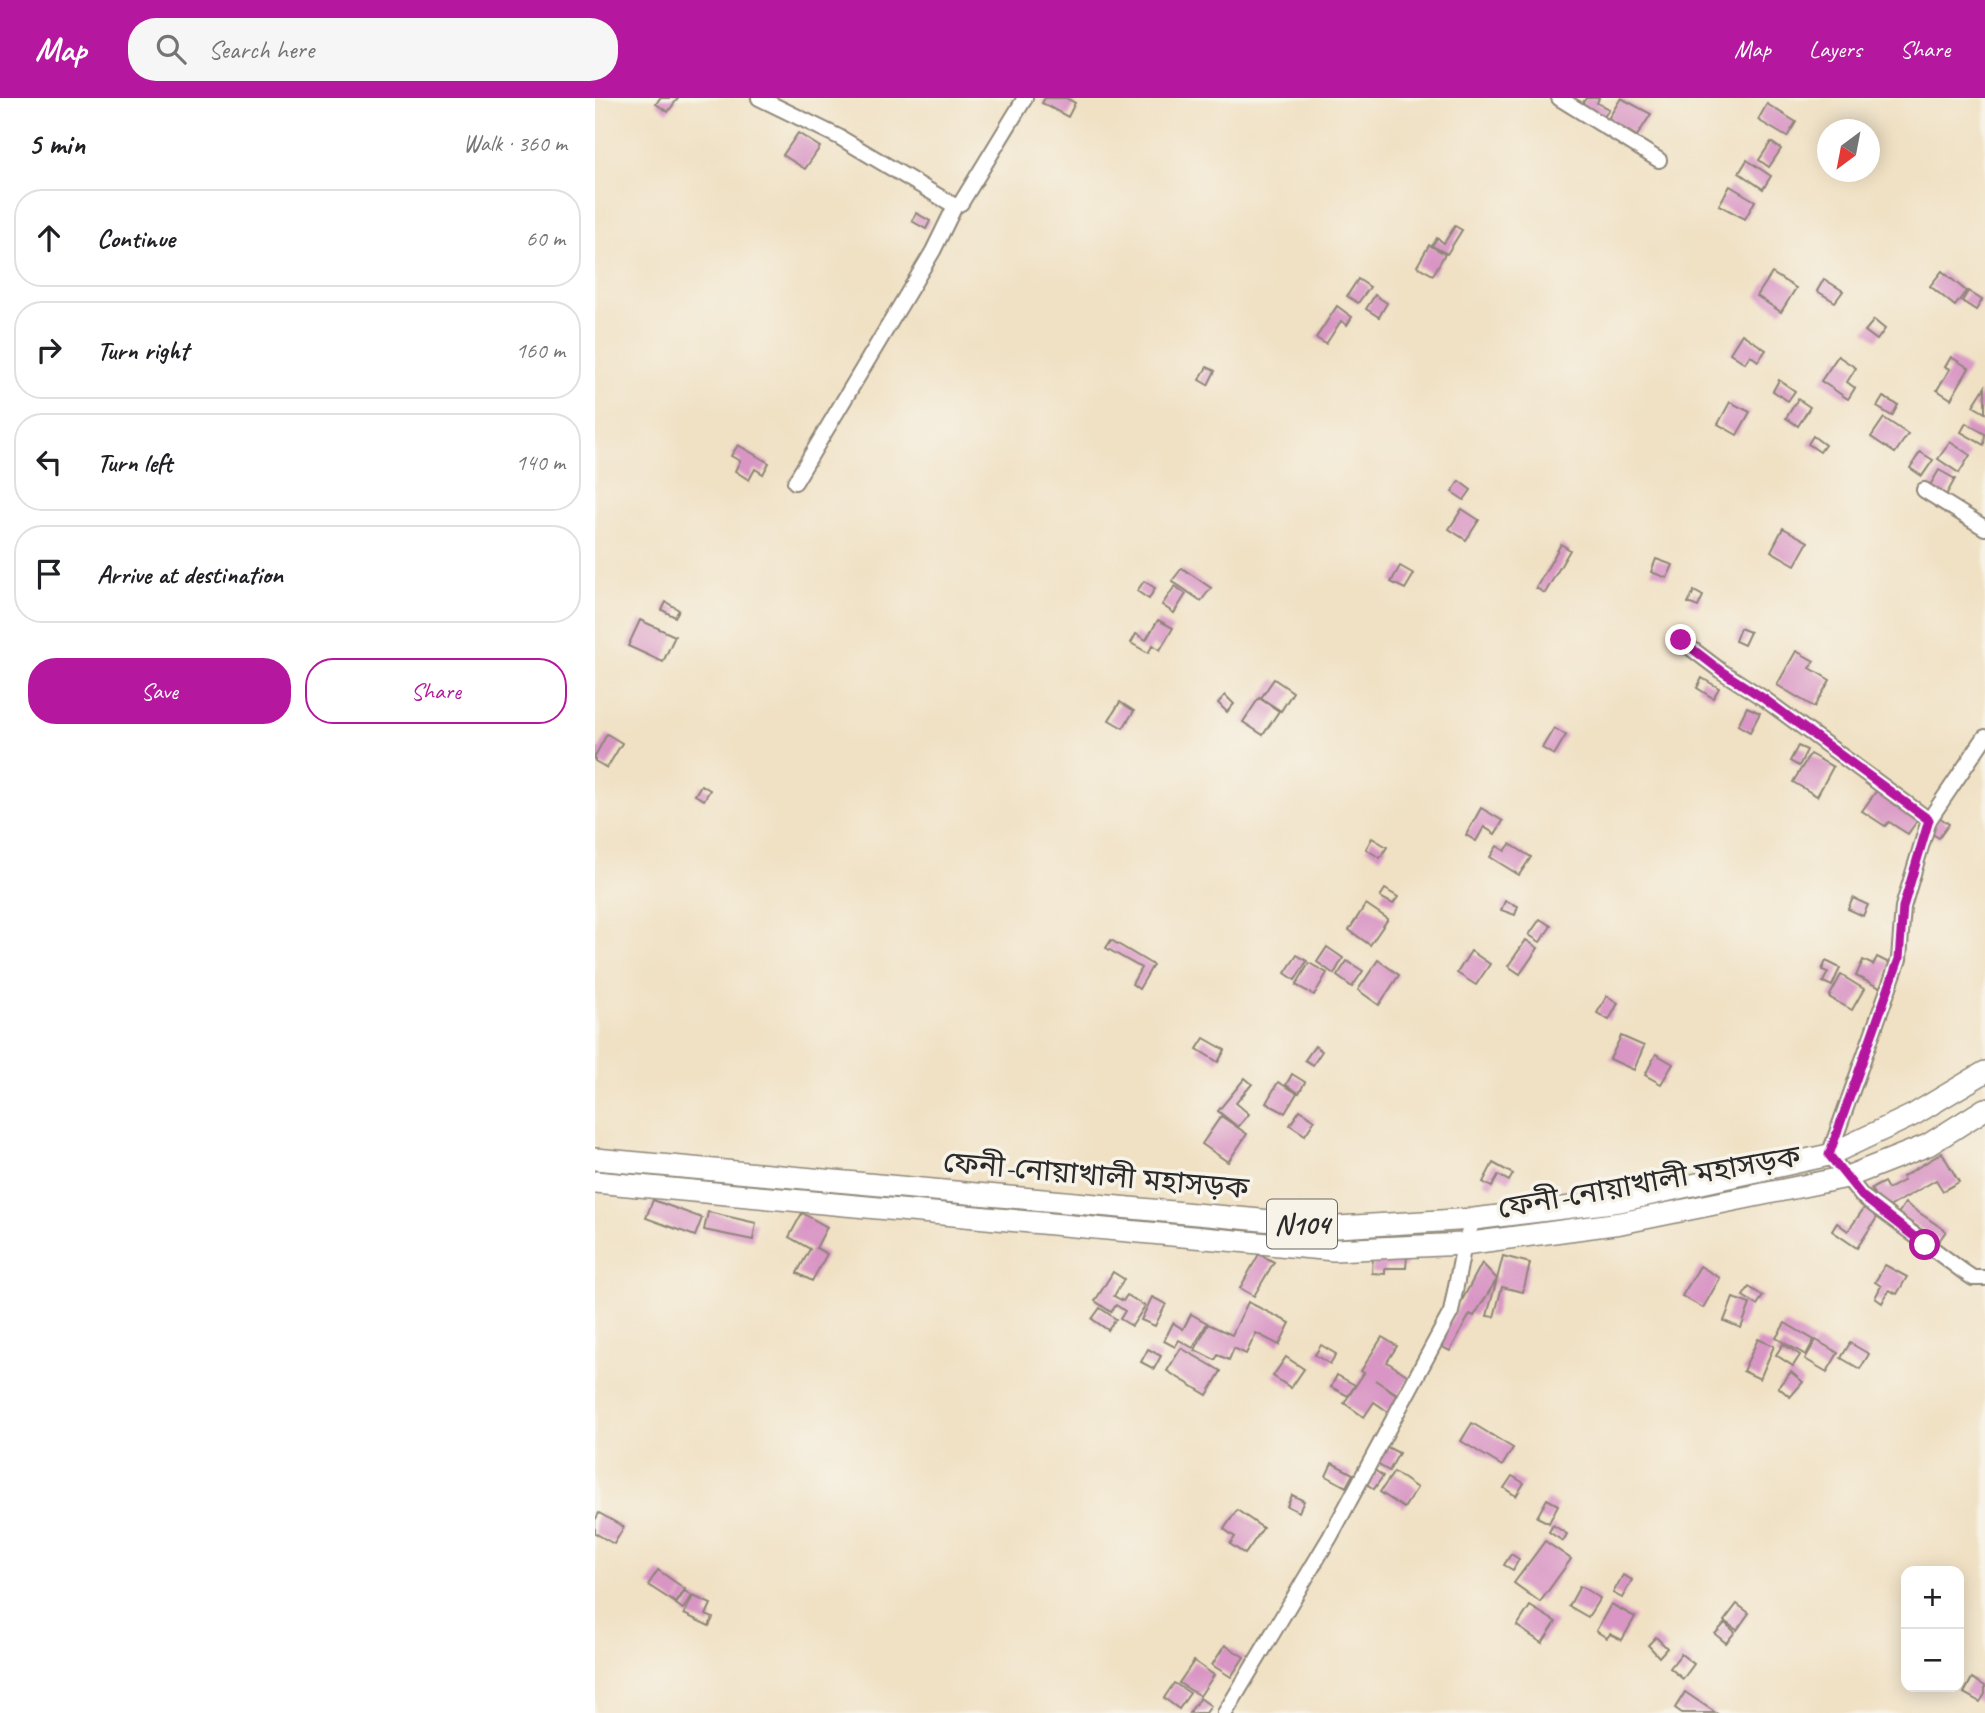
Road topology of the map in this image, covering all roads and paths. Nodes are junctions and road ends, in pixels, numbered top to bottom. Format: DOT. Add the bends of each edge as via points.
graph roads {
  1 [pos="759,98"];
  2 [pos="1025,98"];
  3 [pos="1559,98"];
  4 [pos="1659,160"];
  5 [pos="955,206"];
  6 [pos="795,482"];
  7 [pos="1924,490"];
  8 [pos="1985,528"];
  9 [pos="1681,640"];
  10 [pos="1985,737"];
  11 [pos="1929,820"];
  12 [pos="1985,1072"];
  13 [pos="1985,1109"];
  14 [pos="1829,1155"];
  15 [pos="595,1159"];
  16 [pos="1847,1177"];
  17 [pos="595,1182"];
  18 [pos="1473,1219"];
  19 [pos="1464,1244"];
  20 [pos="1985,1278"];
  21 [pos="1225,1713"];
  1 -- 5 [label="street" via="839,137"];
  2 -- 5 [label="street"];
  3 -- 4 [label="street"];
  5 -- 6 [label="street" via="933,251"];
  7 -- 8 [label="street"];
  9 -- 11 [label="street"];
  10 -- 11 [label="street"];
  11 -- 14 [label="street" via="1903,907 1899,959"];
  12 -- 14 [label="highway, ফেনী-নোয়াখালী মহাসড়ক / N104" via="1913,1115"];
  13 -- 16 [label="highway, ফেনী-নোয়াখালী মহাসড়ক / N104" via="1928,1145"];
  14 -- 16 [label="street"];
  14 -- 18 [label="highway, ফেনী-নোয়াখালী মহাসড়ক / N104" via="1620,1201"];
  15 -- 18 [label="highway, ফেনী-নোয়াখালী মহাসড়ক / N104" via="1338,1227"];
  16 -- 19 [label="highway, ফেনী-নোয়াখালী মহাসড়ক / N104" via="1621,1223"];
  16 -- 20 [label="street" via="1862,1196 1925,1245 1973,1278"];
  17 -- 19 [label="highway, ফেনী-নোয়াখালী মহাসড়ক / N104" via="1334,1250"];
  18 -- 19 [label="street"];
  19 -- 21 [label="street" via="1451,1312 1330,1537"];
}
